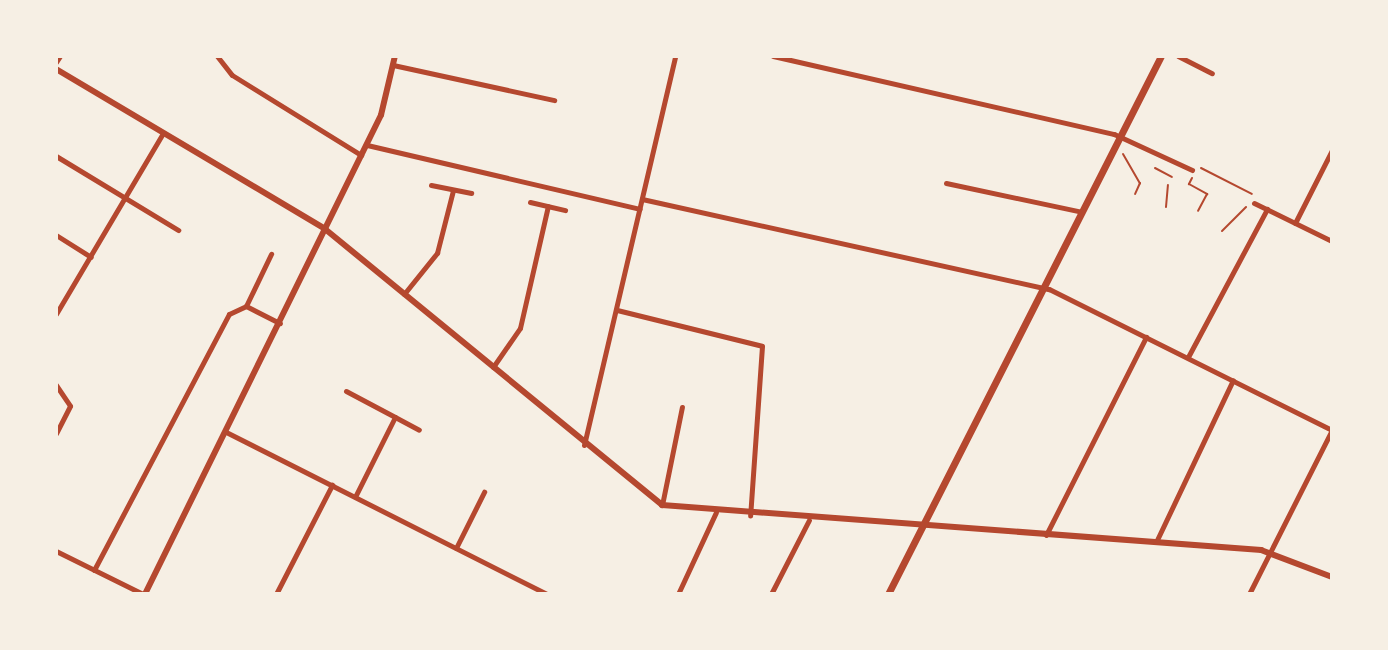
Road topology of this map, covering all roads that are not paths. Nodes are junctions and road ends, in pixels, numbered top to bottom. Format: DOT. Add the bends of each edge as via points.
graph roads {
  1 [pos="60,56"];
  2 [pos="217,56"];
  3 [pos="395,56"];
  4 [pos="675,56"];
  5 [pos="773,56"];
  6 [pos="1161,56"];
  7 [pos="1178,56"];
  8 [pos="56,62"];
  9 [pos="393,65"];
  10 [pos="56,69"];
  11 [pos="1212,73"];
  12 [pos="554,100"];
  13 [pos="163,133"];
  14 [pos="1120,136"];
  15 [pos="367,145"];
  16 [pos="1332,150"];
  17 [pos="361,155"];
  18 [pos="56,156"];
  19 [pos="1195,168"];
  20 [pos="946,183"];
  21 [pos="431,185"];
  22 [pos="453,190"];
  23 [pos="471,193"];
  24 [pos="125,198"];
  25 [pos="642,199"];
  26 [pos="530,202"];
  27 [pos="1254,203"];
  28 [pos="548,206"];
  29 [pos="640,209"];
  30 [pos="1267,209"];
  31 [pos="565,210"];
  32 [pos="1082,212"];
  33 [pos="1295,223"];
  34 [pos="325,229"];
  35 [pos="178,230"];
  36 [pos="56,235"];
  37 [pos="1332,241"];
  38 [pos="271,254"];
  39 [pos="91,257"];
  40 [pos="1042,290"];
  41 [pos="404,294"];
  42 [pos="246,306"];
  43 [pos="617,310"];
  44 [pos="56,314"];
  45 [pos="280,323"];
  46 [pos="1146,336"];
  47 [pos="1188,357"];
  48 [pos="493,368"];
  49 [pos="1233,380"];
  50 [pos="56,385"];
  51 [pos="346,391"];
  52 [pos="682,407"];
  53 [pos="395,417"];
  54 [pos="419,430"];
  55 [pos="1332,430"];
  56 [pos="226,432"];
  57 [pos="56,434"];
  58 [pos="584,445"];
  59 [pos="332,485"];
  60 [pos="484,492"];
  61 [pos="355,497"];
  62 [pos="662,505"];
  63 [pos="716,512"];
  64 [pos="750,516"];
  65 [pos="809,520"];
  66 [pos="921,527"];
  67 [pos="1045,536"];
  68 [pos="1156,543"];
  69 [pos="456,548"];
  70 [pos="56,551"];
  71 [pos="1271,551"];
  72 [pos="94,570"];
  73 [pos="1332,577"];
  74 [pos="144,594"];
  75 [pos="276,594"];
  76 [pos="547,594"];
  77 [pos="678,594"];
  78 [pos="771,594"];
  79 [pos="888,594"];
  80 [pos="1249,594"];
  1 -- 8 [label="street"];
  2 -- 17 [label="street" via="232,75"];
  3 -- 9 [label="street"];
  4 -- 25 [label="street"];
  5 -- 14 [label="street"];
  6 -- 14 [label="main road"];
  7 -- 11 [label="street"];
  9 -- 12 [label="street"];
  9 -- 15 [label="street"];
  10 -- 13 [label="street"];
  13 -- 24 [label="street"];
  13 -- 34 [label="street"];
  14 -- 19 [label="street"];
  14 -- 32 [label="main road"];
  15 -- 17 [label="street"];
  15 -- 29 [label="street"];
  16 -- 33 [label="street"];
  17 -- 34 [label="street"];
  18 -- 24 [label="street"];
  20 -- 32 [label="street"];
  21 -- 22 [label="street"];
  22 -- 23 [label="street"];
  22 -- 41 [label="street" via="437,253"];
  24 -- 35 [label="street"];
  24 -- 39 [label="street"];
  25 -- 29 [label="street"];
  25 -- 40 [label="street"];
  26 -- 28 [label="street"];
  27 -- 30 [label="street"];
  28 -- 31 [label="street"];
  28 -- 48 [label="street" via="520,328"];
  29 -- 43 [label="street"];
  30 -- 33 [label="street"];
  30 -- 47 [label="street"];
  32 -- 40 [label="main road"];
  33 -- 37 [label="street"];
  34 -- 41 [label="street"];
  34 -- 45 [label="street"];
  36 -- 39 [label="street"];
  38 -- 42 [label="street"];
  39 -- 44 [label="street"];
  40 -- 46 [label="street"];
  40 -- 66 [label="main road"];
  41 -- 48 [label="street"];
  42 -- 45 [label="street"];
  42 -- 72 [label="street" via="229,314"];
  43 -- 58 [label="street"];
  43 -- 64 [label="street" via="762,346"];
  45 -- 56 [label="street"];
  46 -- 47 [label="street"];
  46 -- 67 [label="street"];
  47 -- 49 [label="street"];
  48 -- 58 [label="street"];
  49 -- 55 [label="street"];
  49 -- 68 [label="street"];
  50 -- 57 [label="street" via="70,406"];
  51 -- 53 [label="street"];
  52 -- 62 [label="street"];
  53 -- 54 [label="street"];
  53 -- 61 [label="street"];
  55 -- 71 [label="street"];
  56 -- 59 [label="street"];
  56 -- 74 [label="street"];
  58 -- 62 [label="street"];
  59 -- 61 [label="street"];
  59 -- 75 [label="street"];
  60 -- 69 [label="street"];
  61 -- 69 [label="street"];
  62 -- 63 [label="street"];
  63 -- 64 [label="street"];
  63 -- 77 [label="street"];
  64 -- 65 [label="street"];
  65 -- 66 [label="street"];
  65 -- 78 [label="street"];
  66 -- 67 [label="street"];
  66 -- 79 [label="main road"];
  67 -- 68 [label="street"];
  68 -- 71 [label="street"];
  69 -- 76 [label="street"];
  70 -- 72 [label="street"];
  71 -- 73 [label="street"];
  71 -- 80 [label="street"];
  72 -- 74 [label="street"];
}
